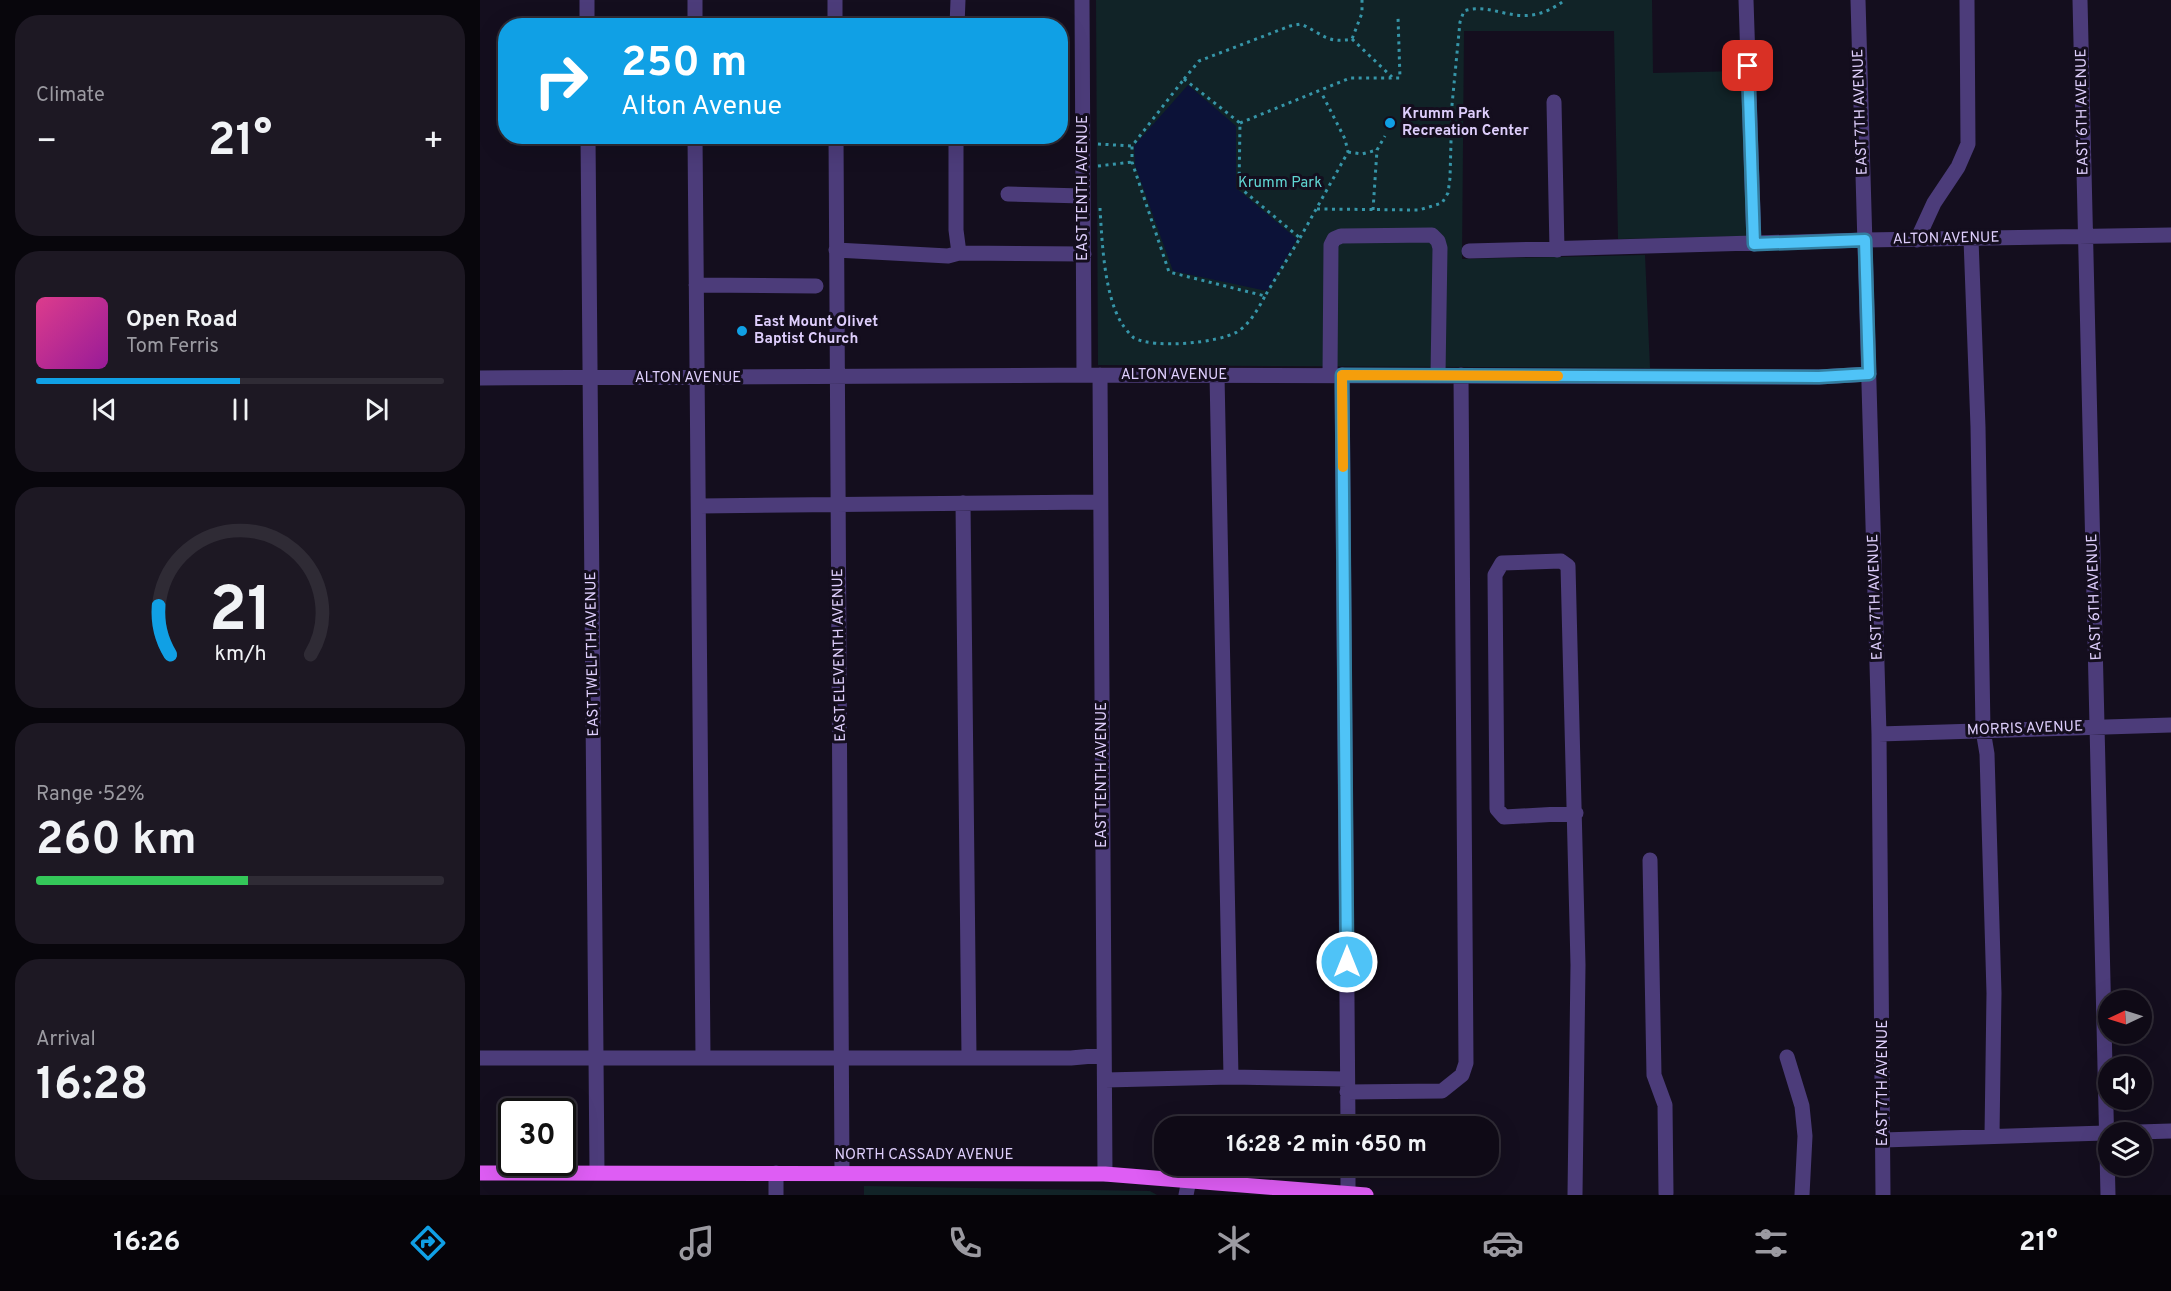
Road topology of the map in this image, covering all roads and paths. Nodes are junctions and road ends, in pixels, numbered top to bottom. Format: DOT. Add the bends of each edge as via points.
graph roads {
  1 [pos="587,0"];
  2 [pos="694,0"];
  3 [pos="835,0"];
  4 [pos="958,0"];
  5 [pos="1082,0"];
  6 [pos="1362,0"];
  7 [pos="1565,0"];
  8 [pos="1746,0"];
  9 [pos="1858,0"];
  10 [pos="1967,0"];
  11 [pos="2080,0"];
  12 [pos="1398,16"];
  13 [pos="587,18"];
  14 [pos="695,18"];
  15 [pos="835,18"];
  16 [pos="957,18"];
  17 [pos="1352,39"];
  18 [pos="1393,78"];
  19 [pos="1184,79"];
  20 [pos="1321,92"];
  21 [pos="1554,102"];
  22 [pos="1240,123"];
  23 [pos="1385,136"];
  24 [pos="1083,143"];
  25 [pos="588,144"];
  26 [pos="695,144"];
  27 [pos="836,144"];
  28 [pos="956,144"];
  29 [pos="1132,146"];
  30 [pos="1377,150"];
  31 [pos="1348,152"];
  32 [pos="1132,162"];
  33 [pos="1096,173"];
  34 [pos="1008,195"];
  35 [pos="1083,196"];
  36 [pos="1100,200"];
  37 [pos="1317,209"];
  38 [pos="1373,210"];
  39 [pos="2171,235"];
  40 [pos="2085,237"];
  41 [pos="1300,238"];
  42 [pos="1971,239"];
  43 [pos="1865,240"];
  44 [pos="1917,240"];
  45 [pos="1754,244"];
  46 [pos="836,250"];
  47 [pos="1557,250"];
  48 [pos="1469,251"];
  49 [pos="959,253"];
  50 [pos="1084,254"];
  51 [pos="696,285"];
  52 [pos="816,286"];
  53 [pos="1265,296"];
  54 [pos="1869,374"];
  55 [pos="1092,375"];
  56 [pos="1217,375"];
  57 [pos="1336,375"];
  58 [pos="1438,375"];
  59 [pos="1461,375"];
  60 [pos="837,377"];
  61 [pos="480,378"];
  62 [pos="590,378"];
  63 [pos="696,378"];
  64 [pos="1100,502"];
  65 [pos="963,503"];
  66 [pos="838,505"];
  67 [pos="699,506"];
  68 [pos="2171,725"];
  69 [pos="2099,727"];
  70 [pos="1983,730"];
  71 [pos="1880,734"];
  72 [pos="1576,813"];
  73 [pos="1650,860"];
  74 [pos="1104,1055"];
  75 [pos="969,1057"];
  76 [pos="480,1058"];
  77 [pos="703,1058"];
  78 [pos="1787,1058"];
  79 [pos="596,1059"];
  80 [pos="842,1059"];
  81 [pos="1231,1077"];
  82 [pos="1105,1080"];
  83 [pos="1347,1086"];
  84 [pos="1348,1116"];
  85 [pos="2107,1122"];
  86 [pos="2098,1131"];
  87 [pos="2152,1131"];
  88 [pos="2171,1131"];
  89 [pos="1992,1136"];
  90 [pos="1883,1140"];
  91 [pos="597,1172"];
  92 [pos="480,1173"];
  93 [pos="776,1173"];
  94 [pos="842,1173"];
  95 [pos="1105,1174"];
  96 [pos="1348,1176"];
  97 [pos="2108,1176"];
  98 [pos="1187,1188"];
  99 [pos="1348,1193"];
  100 [pos="1666,1194"];
  101 [pos="776,1195"];
  102 [pos="1366,1195"];
  103 [pos="1575,1195"];
  104 [pos="1682,1195"];
  105 [pos="1802,1195"];
  106 [pos="1883,1195"];
  107 [pos="2108,1195"];
  1 -- 13 [label="street"];
  2 -- 14 [label="street"];
  3 -- 15 [label="street"];
  4 -- 16 [label="street"];
  5 -- 24 [label="street, EAST TENTH AVENUE"];
  6 -- 17 [label="path" via="1362,13"];
  7 -- 38 [label="path" via="1542,13 1527,15 1485,4 1464,10 1452,105 1448,193 1442,203 1431,208"];
  8 -- 45 [label="street"];
  9 -- 43 [label="street, EAST 7TH AVENUE"];
  10 -- 44 [label="street" via="1968,144"];
  11 -- 40 [label="street, EAST 6TH AVENUE"];
  12 -- 18 [label="path" via="1400,78"];
  17 -- 18 [label="path"];
  17 -- 19 [label="path" via="1338,42 1302,24 1290,26 1199,61"];
  18 -- 20 [label="path" via="1350,78"];
  19 -- 22 [label="path"];
  19 -- 29 [label="path"];
  20 -- 22 [label="path"];
  20 -- 31 [label="path"];
  21 -- 47 [label="street"];
  22 -- 41 [label="path" via="1239,187"];
  23 -- 30 [label="path"];
  24 -- 29 [label="path"];
  24 -- 35 [label="street, EAST TENTH AVENUE"];
  25 -- 62 [label="street, EAST TWELFTH AVENUE"];
  26 -- 51 [label="street"];
  27 -- 46 [label="street, EAST ELEVENTH AVENUE"];
  28 -- 49 [label="street"];
  29 -- 32 [label="path"];
  30 -- 31 [label="path"];
  30 -- 38 [label="path"];
  31 -- 37 [label="path"];
  32 -- 33 [label="path" via="1093,167"];
  32 -- 53 [label="path" via="1169,272"];
  34 -- 35 [label="street"];
  35 -- 50 [label="street, EAST TENTH AVENUE"];
  36 -- 53 [label="path" via="1102,242 1114,307 1133,337 1150,342 1221,339 1240,331"];
  37 -- 38 [label="path"];
  37 -- 41 [label="path"];
  39 -- 40 [label="street, ALTON AVENUE"];
  40 -- 42 [label="street, ALTON AVENUE"];
  40 -- 69 [label="street, EAST 6TH AVENUE"];
  41 -- 53 [label="path"];
  42 -- 44 [label="street, ALTON AVENUE"];
  42 -- 70 [label="street"];
  43 -- 44 [label="street, ALTON AVENUE"];
  43 -- 45 [label="street, ALTON AVENUE"];
  43 -- 54 [label="street, EAST 7TH AVENUE"];
  45 -- 47 [label="street, ALTON AVENUE"];
  46 -- 49 [label="street" via="948,256"];
  46 -- 60 [label="street, EAST ELEVENTH AVENUE"];
  47 -- 48 [label="street, ALTON AVENUE"];
  49 -- 50 [label="street"];
  50 -- 55 [label="street, EAST TENTH AVENUE"];
  51 -- 52 [label="street"];
  51 -- 63 [label="street"];
  54 -- 59 [label="street, ALTON AVENUE"];
  54 -- 71 [label="street, EAST 7TH AVENUE"];
  55 -- 56 [label="street, ALTON AVENUE"];
  55 -- 60 [label="street, ALTON AVENUE"];
  55 -- 64 [label="street, EAST TENTH AVENUE"];
  56 -- 57 [label="street, ALTON AVENUE"];
  56 -- 81 [label="street"];
  57 -- 58 [label="street, ALTON AVENUE"];
  57 -- 58 [label="street" via="1331,245 1334,239 1432,235 1440,248"];
  57 -- 83 [label="street"];
  58 -- 59 [label="street, ALTON AVENUE"];
  59 -- 83 [label="street" via="1466,1063 1462,1075 1442,1091"];
  60 -- 63 [label="street, ALTON AVENUE"];
  60 -- 66 [label="street, EAST ELEVENTH AVENUE"];
  61 -- 62 [label="street, ALTON AVENUE"];
  62 -- 63 [label="street, ALTON AVENUE"];
  62 -- 79 [label="street, EAST TWELFTH AVENUE"];
  63 -- 67 [label="street"];
  64 -- 65 [label="street"];
  64 -- 74 [label="street, EAST TENTH AVENUE"];
  65 -- 66 [label="street"];
  65 -- 75 [label="street"];
  66 -- 67 [label="street"];
  66 -- 80 [label="street, EAST ELEVENTH AVENUE"];
  67 -- 77 [label="street"];
  68 -- 69 [label="street, MORRIS AVENUE"];
  69 -- 70 [label="street, MORRIS AVENUE"];
  69 -- 85 [label="street, EAST 6TH AVENUE"];
  70 -- 71 [label="street, MORRIS AVENUE"];
  70 -- 89 [label="street" via="1994,993"];
  71 -- 90 [label="street, EAST 7TH AVENUE"];
  72 -- 72 [label="street" via="1568,566 1561,561 1502,563 1495,575 1497,809 1504,817"];
  72 -- 103 [label="street"];
  73 -- 100 [label="street" via="1654,1075 1665,1105"];
  74 -- 75 [label="street"];
  74 -- 82 [label="street, EAST TENTH AVENUE"];
  75 -- 80 [label="street"];
  76 -- 79 [label="street"];
  77 -- 79 [label="street"];
  77 -- 80 [label="street"];
  78 -- 105 [label="street" via="1802,1106"];
  79 -- 91 [label="street, EAST TWELFTH AVENUE"];
  80 -- 94 [label="street, EAST ELEVENTH AVENUE"];
  81 -- 82 [label="street"];
  81 -- 83 [label="street"];
  82 -- 95 [label="street, EAST TENTH AVENUE"];
  83 -- 84 [label="street"];
  86 -- 89 [label="street"];
  87 -- 88 [label="street"];
  89 -- 90 [label="street"];
  90 -- 106 [label="street, EAST 7TH AVENUE"];
  91 -- 92 [label="main road, NORTH CASSADY AVENUE"];
  91 -- 93 [label="main road, NORTH CASSADY AVENUE"];
  93 -- 94 [label="main road, NORTH CASSADY AVENUE"];
  93 -- 101 [label="street"];
  94 -- 95 [label="main road, NORTH CASSADY AVENUE"];
  95 -- 98 [label="main road, NORTH CASSADY AVENUE"];
  96 -- 99 [label="street"];
  97 -- 107 [label="street, EAST 6TH AVENUE"];
  98 -- 99 [label="main road, NORTH CASSADY AVENUE"];
  99 -- 102 [label="main road, NORTH CASSADY AVENUE"];
  100 -- 104 [label="street"];
}
